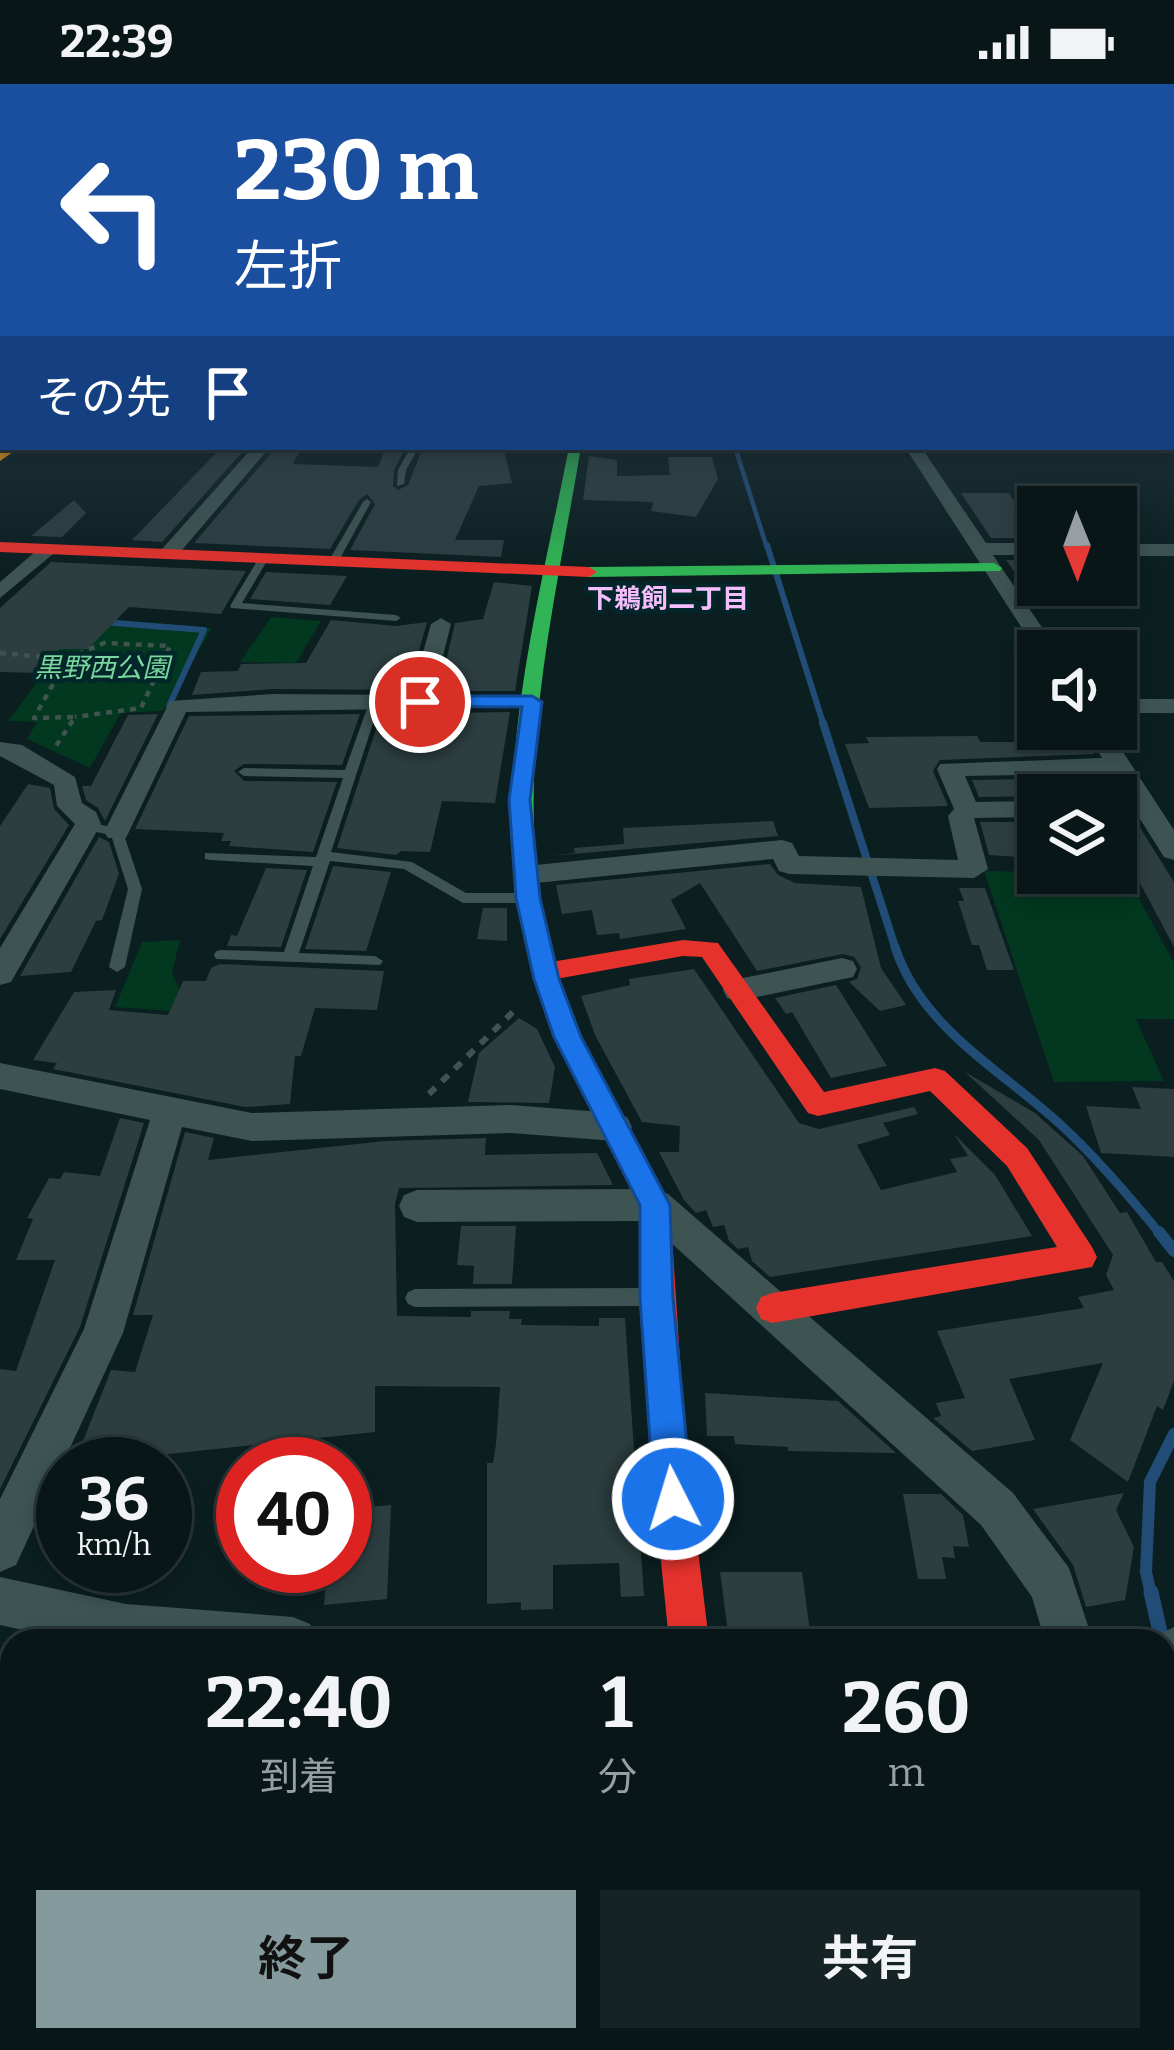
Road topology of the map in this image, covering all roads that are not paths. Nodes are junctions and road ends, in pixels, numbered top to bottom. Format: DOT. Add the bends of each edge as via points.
graph roads {
  1 [pos="259,450"];
  2 [pos="413,450"];
  3 [pos="574,450"];
  4 [pos="915,450"];
  5 [pos="400,484"];
  6 [pos="367,502"];
  7 [pos="0,547"];
  8 [pos="50,549"];
  9 [pos="1137,550"];
  10 [pos="1174,550"];
  11 [pos="169,553"];
  12 [pos="1017,553"];
  13 [pos="986,558"];
  14 [pos="262,561"];
  15 [pos="333,562"];
  16 [pos="552,572"];
  17 [pos="0,592"];
  18 [pos="396,618"];
  19 [pos="441,624"];
  20 [pos="1033,630"];
  21 [pos="374,702"];
  22 [pos="420,702"];
  23 [pos="532,702"];
  24 [pos="1137,706"];
  25 [pos="1174,706"];
  26 [pos="0,749"];
  27 [pos="1109,750"];
  28 [pos="1119,765"];
  29 [pos="244,772"];
  30 [pos="351,775"];
  31 [pos="1137,808"];
  32 [pos="1146,808"];
  33 [pos="1017,809"];
  34 [pos="967,810"];
  35 [pos="86,826"];
  36 [pos="117,832"];
  37 [pos="1174,851"];
  38 [pos="210,856"];
  39 [pos="325,859"];
  40 [pos="527,886"];
  41 [pos="221,955"];
  42 [pos="290,958"];
  43 [pos="374,962"];
  44 [pos="117,967"];
  45 [pos="842,969"];
  46 [pos="0,974"];
  47 [pos="546,976"];
  48 [pos="738,990"];
  49 [pos="0,1076"];
  50 [pos="169,1114"];
  51 [pos="615,1127"];
  52 [pos="655,1205"];
  53 [pos="417,1206"];
  54 [pos="416,1298"];
  55 [pos="657,1298"];
  56 [pos="772,1308"];
  57 [pos="0,1550"];
  58 [pos="0,1601"];
  59 [pos="103,1629"];
  60 [pos="688,1629"];
  61 [pos="1065,1629"];
  1 -- 11 [label="street"];
  2 -- 5 [label="lane"];
  3 -- 16 [label="street"];
  4 -- 13 [label="street"];
  6 -- 15 [label="lane"];
  7 -- 8 [label="street"];
  8 -- 11 [label="street"];
  8 -- 17 [label="street"];
  9 -- 10 [label="street"];
  11 -- 14 [label="street"];
  12 -- 13 [label="street"];
  13 -- 16 [label="street"];
  13 -- 20 [label="street"];
  14 -- 15 [label="street"];
  14 -- 18 [label="lane" via="235,606"];
  15 -- 16 [label="street"];
  16 -- 23 [label="street"];
  19 -- 22 [label="street"];
  21 -- 22 [label="street"];
  21 -- 30 [label="lane"];
  21 -- 36 [label="street" via="178,706"];
  22 -- 23 [label="street"];
  23 -- 40 [label="street" via="520,800"];
  24 -- 25 [label="street"];
  26 -- 35 [label="street" via="66,782 70,806"];
  27 -- 28 [label="street"];
  28 -- 32 [label="street"];
  28 -- 34 [label="street" via="950,769"];
  29 -- 30 [label="lane"];
  30 -- 39 [label="lane"];
  31 -- 32 [label="street"];
  32 -- 37 [label="street"];
  33 -- 34 [label="street"];
  34 -- 40 [label="street" via="961,816 974,869 789,865 782,849"];
  35 -- 36 [label="lane"];
  35 -- 46 [label="street"];
  36 -- 44 [label="lane" via="135,889"];
  38 -- 39 [label="lane"];
  39 -- 40 [label="lane" via="407,866 463,898"];
  39 -- 42 [label="lane"];
  40 -- 47 [label="street"];
  41 -- 42 [label="lane"];
  42 -- 43 [label="lane"];
  45 -- 48 [label="street"];
  47 -- 48 [label="street" via="709,949"];
  47 -- 51 [label="street"];
  48 -- 56 [label="street" via="818,1105 935,1079 1017,1157 1081,1257"];
  49 -- 50 [label="street"];
  50 -- 51 [label="street" via="252,1127 511,1119"];
  50 -- 57 [label="street" via="103,1333"];
  51 -- 52 [label="street"];
  52 -- 53 [label="street"];
  52 -- 55 [label="street"];
  52 -- 56 [label="street"];
  54 -- 55 [label="lane"];
  55 -- 60 [label="street"];
  56 -- 61 [label="street" via="997,1509 1052,1586"];
  58 -- 59 [label="street"];
}
